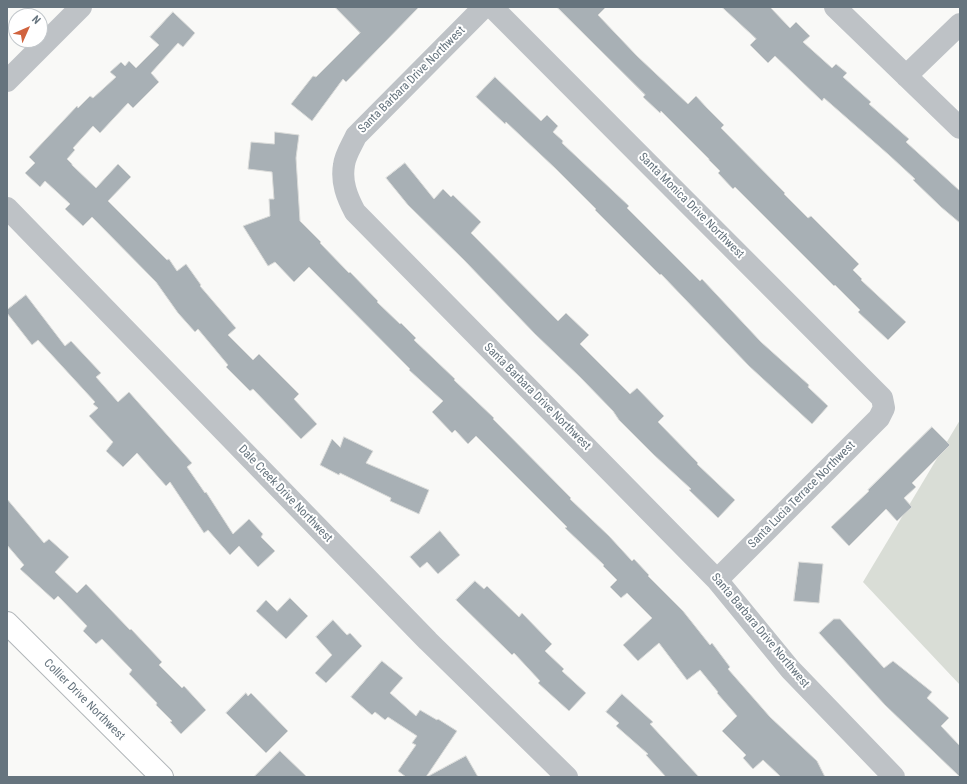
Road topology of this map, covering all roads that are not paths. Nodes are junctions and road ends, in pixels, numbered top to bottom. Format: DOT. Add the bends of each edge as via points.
graph roads {
  1 [pos="80,7"];
  2 [pos="484,7"];
  3 [pos="492,7"];
  4 [pos="835,7"];
  5 [pos="960,24"];
  6 [pos="906,76"];
  7 [pos="7,81"];
  8 [pos="960,128"];
  9 [pos="7,208"];
  10 [pos="884,408"];
  11 [pos="717,580"];
  12 [pos="7,622"];
  13 [pos="162,777"];
  14 [pos="567,777"];
  15 [pos="894,777"];
  1 -- 7 [label="street"];
  2 -- 11 [label="street, Santa Barbara Drive Northwest" via="356,136 344,164 343,183 347,198 355,212"];
  3 -- 10 [label="street, Santa Monica Drive Northwest" via="882,398"];
  4 -- 6 [label="street"];
  5 -- 6 [label="street"];
  6 -- 8 [label="street"];
  9 -- 14 [label="street, Dale Creek Drive Northwest" via="428,641"];
  10 -- 11 [label="street, Santa Lucia Terrace Northwest" via="879,418"];
  11 -- 15 [label="street, Santa Barbara Drive Northwest" via="790,669"];
  12 -- 13 [label="main road, Collier Drive Northwest"];
}
